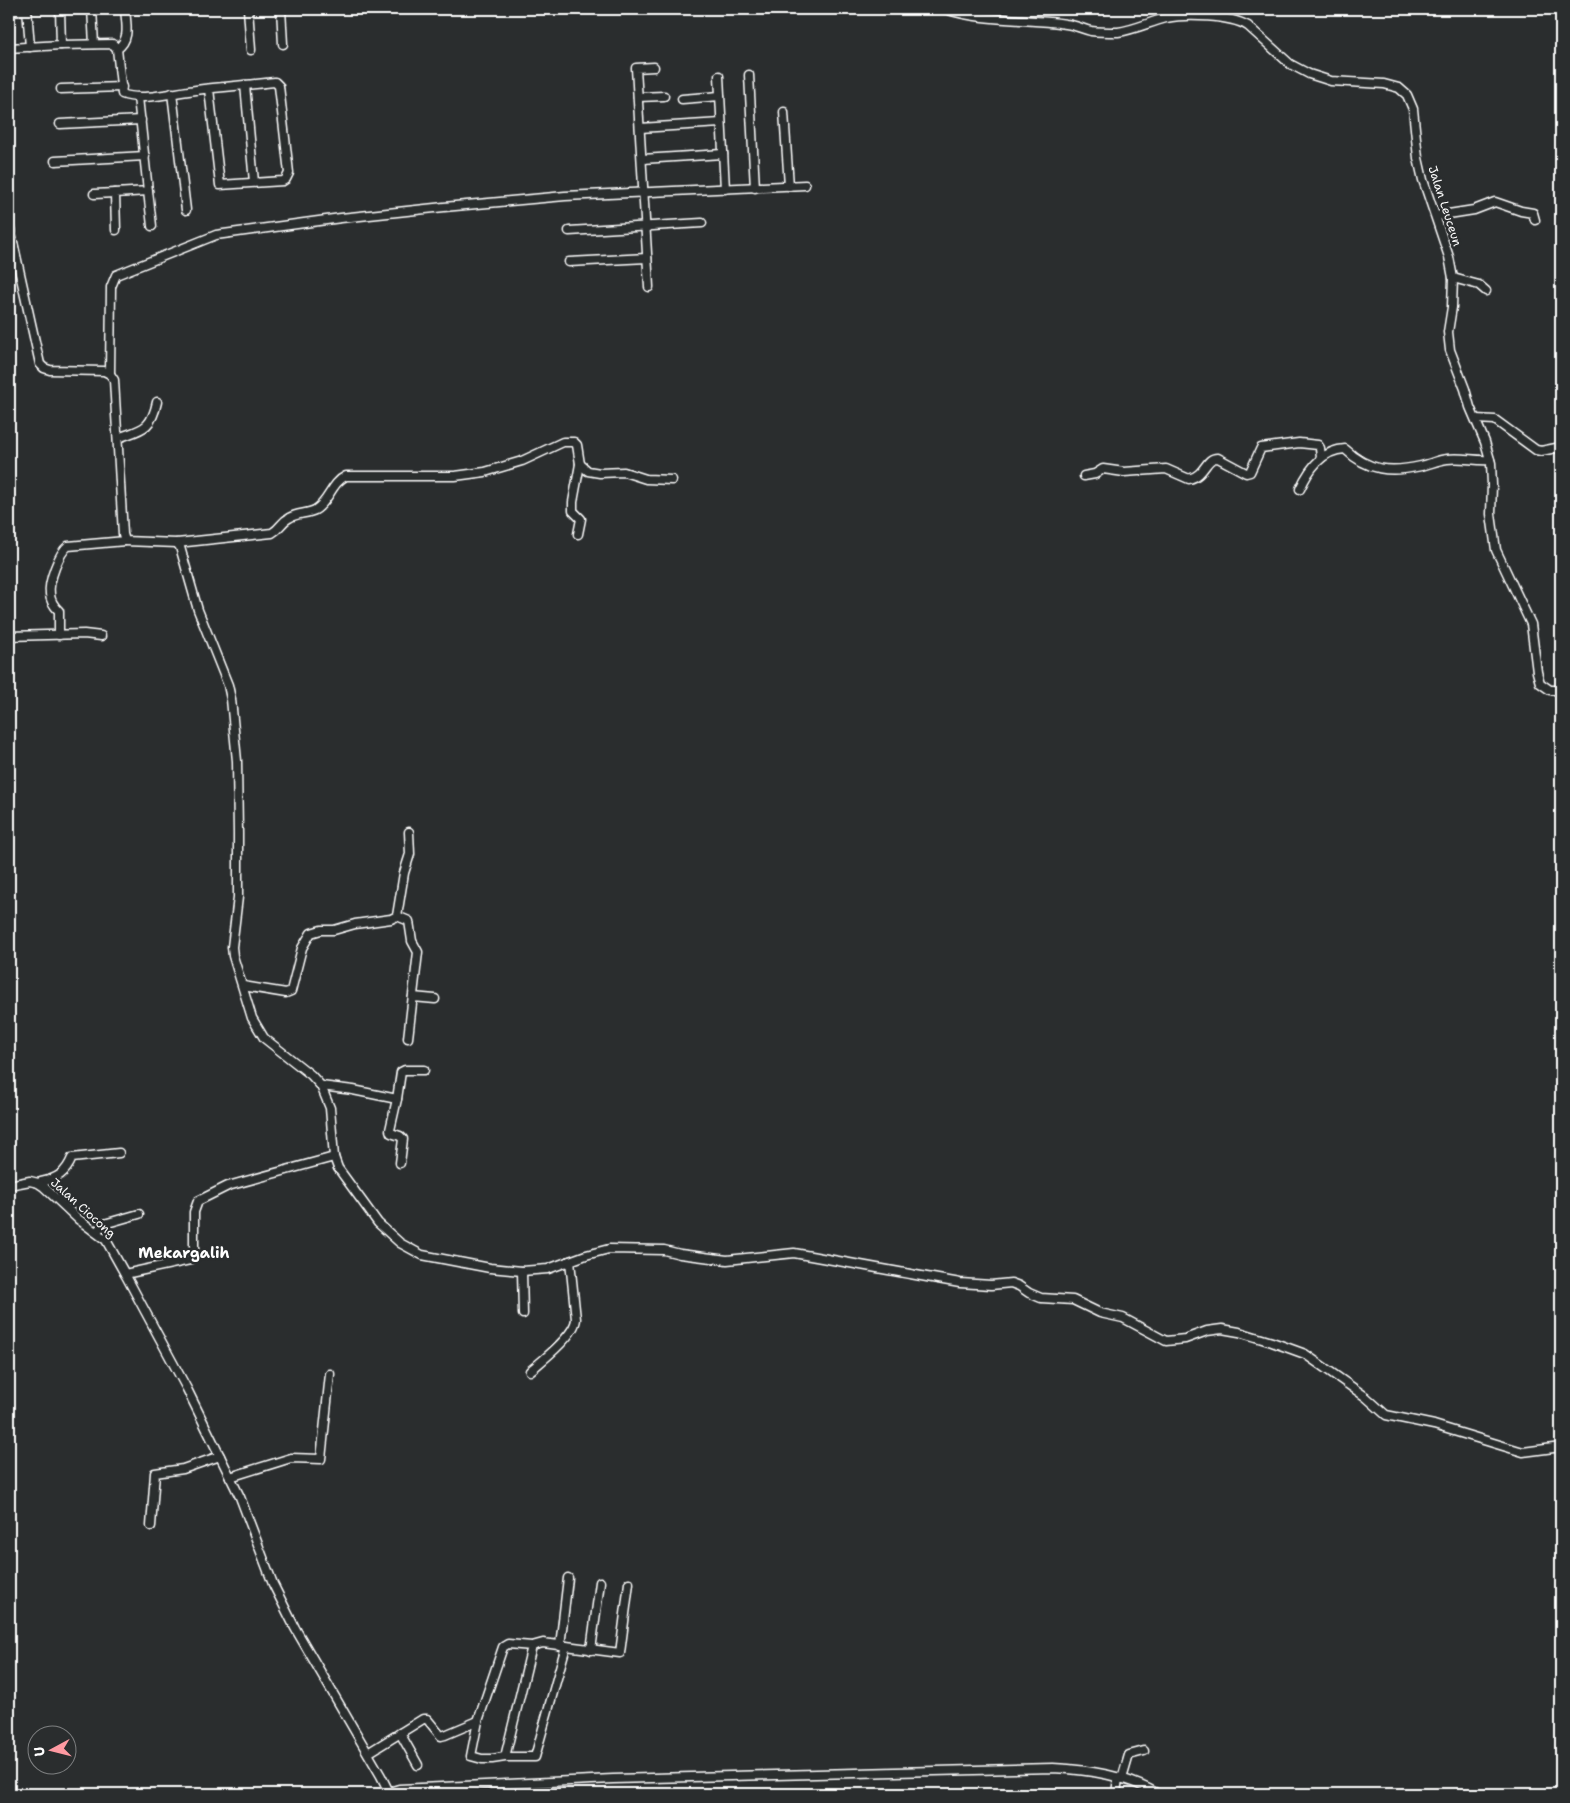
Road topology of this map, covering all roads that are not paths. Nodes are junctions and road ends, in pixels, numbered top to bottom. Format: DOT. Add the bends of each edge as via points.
graph roads {
  1 [pos="60,9"];
  2 [pos="92,9"];
  3 [pos="125,9"];
  4 [pos="248,9"];
  5 [pos="281,9"];
  6 [pos="945,9"];
  7 [pos="27,10"];
  8 [pos="9,12"];
  9 [pos="61,44"];
  10 [pos="94,44"];
  11 [pos="283,44"];
  12 [pos="30,47"];
  13 [pos="9,48"];
  14 [pos="117,49"];
  15 [pos="251,50"];
  16 [pos="654,67"];
  17 [pos="749,75"];
  18 [pos="719,76"];
  19 [pos="245,85"];
  20 [pos="122,87"];
  21 [pos="209,88"];
  22 [pos="61,89"];
  23 [pos="172,93"];
  24 [pos="664,96"];
  25 [pos="720,96"];
  26 [pos="138,97"];
  27 [pos="638,97"];
  28 [pos="682,99"];
  29 [pos="784,112"];
  30 [pos="141,120"];
  31 [pos="721,123"];
  32 [pos="60,124"];
  33 [pos="640,128"];
  34 [pos="724,154"];
  35 [pos="145,156"];
  36 [pos="642,159"];
  37 [pos="55,161"];
  38 [pos="254,182"];
  39 [pos="805,185"];
  40 [pos="789,186"];
  41 [pos="755,188"];
  42 [pos="725,189"];
  43 [pos="148,191"];
  44 [pos="644,192"];
  45 [pos="94,194"];
  46 [pos="115,194"];
  47 [pos="186,210"];
  48 [pos="1436,216"];
  49 [pos="1535,220"];
  50 [pos="702,223"];
  51 [pos="9,224"];
  52 [pos="152,226"];
  53 [pos="646,226"];
  54 [pos="116,230"];
  55 [pos="568,231"];
  56 [pos="647,258"];
  57 [pos="569,262"];
  58 [pos="1453,278"];
  59 [pos="649,287"];
  60 [pos="1486,291"];
  61 [pos="110,374"];
  62 [pos="158,402"];
  63 [pos="1476,419"];
  64 [pos="118,438"];
  65 [pos="1561,447"];
  66 [pos="1322,457"];
  67 [pos="1490,460"];
  68 [pos="580,464"];
  69 [pos="1084,476"];
  70 [pos="672,480"];
  71 [pos="1300,489"];
  72 [pos="578,534"];
  73 [pos="125,541"];
  74 [pos="177,543"];
  75 [pos="59,635"];
  76 [pos="9,636"];
  77 [pos="101,636"];
  78 [pos="1561,690"];
  79 [pos="409,832"];
  80 [pos="397,916"];
  81 [pos="243,986"];
  82 [pos="412,997"];
  83 [pos="436,999"];
  84 [pos="408,1038"];
  85 [pos="424,1070"];
  86 [pos="321,1086"];
  87 [pos="397,1099"];
  88 [pos="119,1153"];
  89 [pos="334,1158"];
  90 [pos="400,1163"];
  91 [pos="41,1182"];
  92 [pos="9,1185"];
  93 [pos="138,1214"];
  94 [pos="96,1232"];
  95 [pos="570,1261"];
  96 [pos="522,1271"];
  97 [pos="125,1274"];
  98 [pos="523,1314"];
  99 [pos="530,1372"];
  100 [pos="330,1374"];
  101 [pos="1561,1447"];
  102 [pos="220,1456"];
  103 [pos="230,1477"];
  104 [pos="151,1526"];
  105 [pos="568,1578"];
  106 [pos="600,1582"];
  107 [pos="629,1583"];
  108 [pos="532,1646"];
  109 [pos="563,1646"];
  110 [pos="591,1650"];
  111 [pos="478,1721"];
  112 [pos="400,1733"];
  113 [pos="1144,1751"];
  114 [pos="368,1753"];
  115 [pos="505,1757"];
  116 [pos="418,1765"];
  117 [pos="1120,1779"];
  118 [pos="390,1793"];
  119 [pos="1116,1794"];
  120 [pos="1158,1794"];
  1 -- 9 [label="street"];
  2 -- 10 [label="street"];
  3 -- 14 [label="street" via="127,36"];
  4 -- 15 [label="street"];
  5 -- 11 [label="street"];
  6 -- 48 [label="street, Jalan Leuceun" via="971,15 1118,32 1175,16 1232,20 1248,26 1290,64 1309,74 1331,81 1384,84 1398,88 1407,95 1413,109 1418,158"];
  7 -- 8 [label="street"];
  7 -- 12 [label="street"];
  9 -- 10 [label="street"];
  9 -- 12 [label="street"];
  10 -- 14 [label="street" via="113,44"];
  12 -- 13 [label="street"];
  14 -- 20 [label="street"];
  16 -- 27 [label="street" via="636,68"];
  17 -- 41 [label="street"];
  18 -- 25 [label="street"];
  19 -- 21 [label="street"];
  19 -- 38 [label="street"];
  19 -- 38 [label="street" via="275,82 279,86 289,173 283,181"];
  20 -- 22 [label="street"];
  20 -- 26 [label="street" via="122,94"];
  21 -- 23 [label="street"];
  21 -- 38 [label="street" via="220,185"];
  23 -- 26 [label="street"];
  23 -- 47 [label="street"];
  24 -- 27 [label="street"];
  25 -- 28 [label="street"];
  25 -- 31 [label="street"];
  26 -- 30 [label="street"];
  27 -- 33 [label="street"];
  29 -- 40 [label="street"];
  30 -- 32 [label="street"];
  30 -- 35 [label="street"];
  31 -- 33 [label="street"];
  31 -- 34 [label="street"];
  33 -- 36 [label="street"];
  34 -- 36 [label="street"];
  34 -- 42 [label="street"];
  35 -- 37 [label="street"];
  35 -- 43 [label="street"];
  36 -- 44 [label="street"];
  39 -- 40 [label="street"];
  40 -- 41 [label="street"];
  41 -- 42 [label="street"];
  42 -- 44 [label="street"];
  43 -- 46 [label="street"];
  43 -- 52 [label="street"];
  44 -- 53 [label="street"];
  44 -- 61 [label="street" via="444,207 216,235 116,275 111,287"];
  45 -- 46 [label="street"];
  46 -- 54 [label="street"];
  48 -- 49 [label="street" via="1474,210 1495,202 1533,213"];
  48 -- 58 [label="street, Jalan Leuceun"];
  50 -- 53 [label="street"];
  51 -- 61 [label="street" via="40,364 50,370 104,371"];
  53 -- 55 [label="street"];
  53 -- 56 [label="street"];
  56 -- 57 [label="street"];
  56 -- 59 [label="street"];
  58 -- 60 [label="street" via="1479,285"];
  58 -- 63 [label="street, Jalan Leuceun" via="1448,332 1450,350"];
  61 -- 64 [label="street" via="114,380"];
  62 -- 64 [label="street" via="154,416 144,428"];
  63 -- 65 [label="street" via="1495,420 1536,450"];
  63 -- 67 [label="street, Jalan Leuceun"];
  64 -- 73 [label="street"];
  66 -- 67 [label="street" via="1345,449 1362,464 1385,470 1420,466 1449,458"];
  66 -- 69 [label="street" via="1318,445 1299,443 1261,448 1246,474 1214,457 1199,476 1189,479 1166,469 1124,472 1103,469"];
  66 -- 71 [label="street" via="1312,467"];
  67 -- 78 [label="street, Jalan Leuceun" via="1491,514 1496,550 1531,624 1540,683 1550,690"];
  68 -- 70 [label="street" via="588,471 624,472 646,479"];
  68 -- 72 [label="street" via="573,502 573,511 581,519"];
  68 -- 74 [label="street" via="577,445 562,442 485,472 455,476 346,476 338,479 315,510 287,518 272,533"];
  73 -- 74 [label="street"];
  73 -- 75 [label="street" via="65,548 49,592 59,611"];
  74 -- 81 [label="street" via="231,699 237,761 238,834 238,897 232,947"];
  75 -- 76 [label="street"];
  75 -- 77 [label="street"];
  79 -- 80 [label="street" via="410,854"];
  80 -- 81 [label="street" via="310,933 302,948 291,991 286,993"];
  80 -- 82 [label="street" via="409,922 412,941 418,952"];
  81 -- 86 [label="street" via="252,1018 264,1038"];
  82 -- 83 [label="street"];
  82 -- 84 [label="street"];
  85 -- 87 [label="street" via="401,1072"];
  86 -- 87 [label="street"];
  86 -- 89 [label="street" via="330,1108"];
  87 -- 90 [label="street" via="390,1130 403,1139"];
  88 -- 91 [label="street" via="72,1158 60,1176"];
  89 -- 96 [label="street" via="378,1223 412,1250 422,1255 483,1267"];
  89 -- 97 [label="street" via="228,1186 198,1201 194,1212 194,1257"];
  92 -- 94 [label="street, Jalan Ciocong" via="38,1183"];
  93 -- 94 [label="street" via="104,1224"];
  94 -- 97 [label="street, Jalan Ciocong" via="106,1240"];
  95 -- 96 [label="street" via="548,1269"];
  95 -- 99 [label="street" via="576,1325"];
  95 -- 101 [label="street" via="609,1249 664,1250 727,1260 794,1253 960,1283 1011,1283 1041,1298 1073,1300 1100,1313 1123,1318 1166,1341 1222,1329 1272,1342 1305,1354 1386,1414 1523,1452"];
  96 -- 98 [label="street"];
  97 -- 102 [label="street, Jalan Ciocong"];
  100 -- 103 [label="street" via="321,1459 291,1458"];
  102 -- 103 [label="street, Jalan Ciocong"];
  102 -- 104 [label="street" via="183,1469 155,1473"];
  103 -- 114 [label="street, Jalan Ciocong" via="273,1584"];
  105 -- 109 [label="street"];
  106 -- 110 [label="street"];
  107 -- 110 [label="street" via="620,1653"];
  108 -- 109 [label="street" via="543,1643"];
  108 -- 111 [label="street" via="508,1644 503,1647"];
  108 -- 115 [label="street"];
  109 -- 110 [label="street"];
  109 -- 115 [label="street" via="536,1757"];
  111 -- 112 [label="street" via="441,1736 427,1719 423,1719"];
  111 -- 115 [label="street" via="471,1756 482,1759"];
  112 -- 114 [label="street"];
  112 -- 116 [label="street"];
  113 -- 117 [label="street" via="1129,1755"];
  114 -- 118 [label="street, Jalan Ciocong"];
  117 -- 118 [label="street" via="1091,1771 1053,1768 944,1770 581,1780 399,1788"];
  117 -- 119 [label="street"];
  117 -- 120 [label="street"];
}
